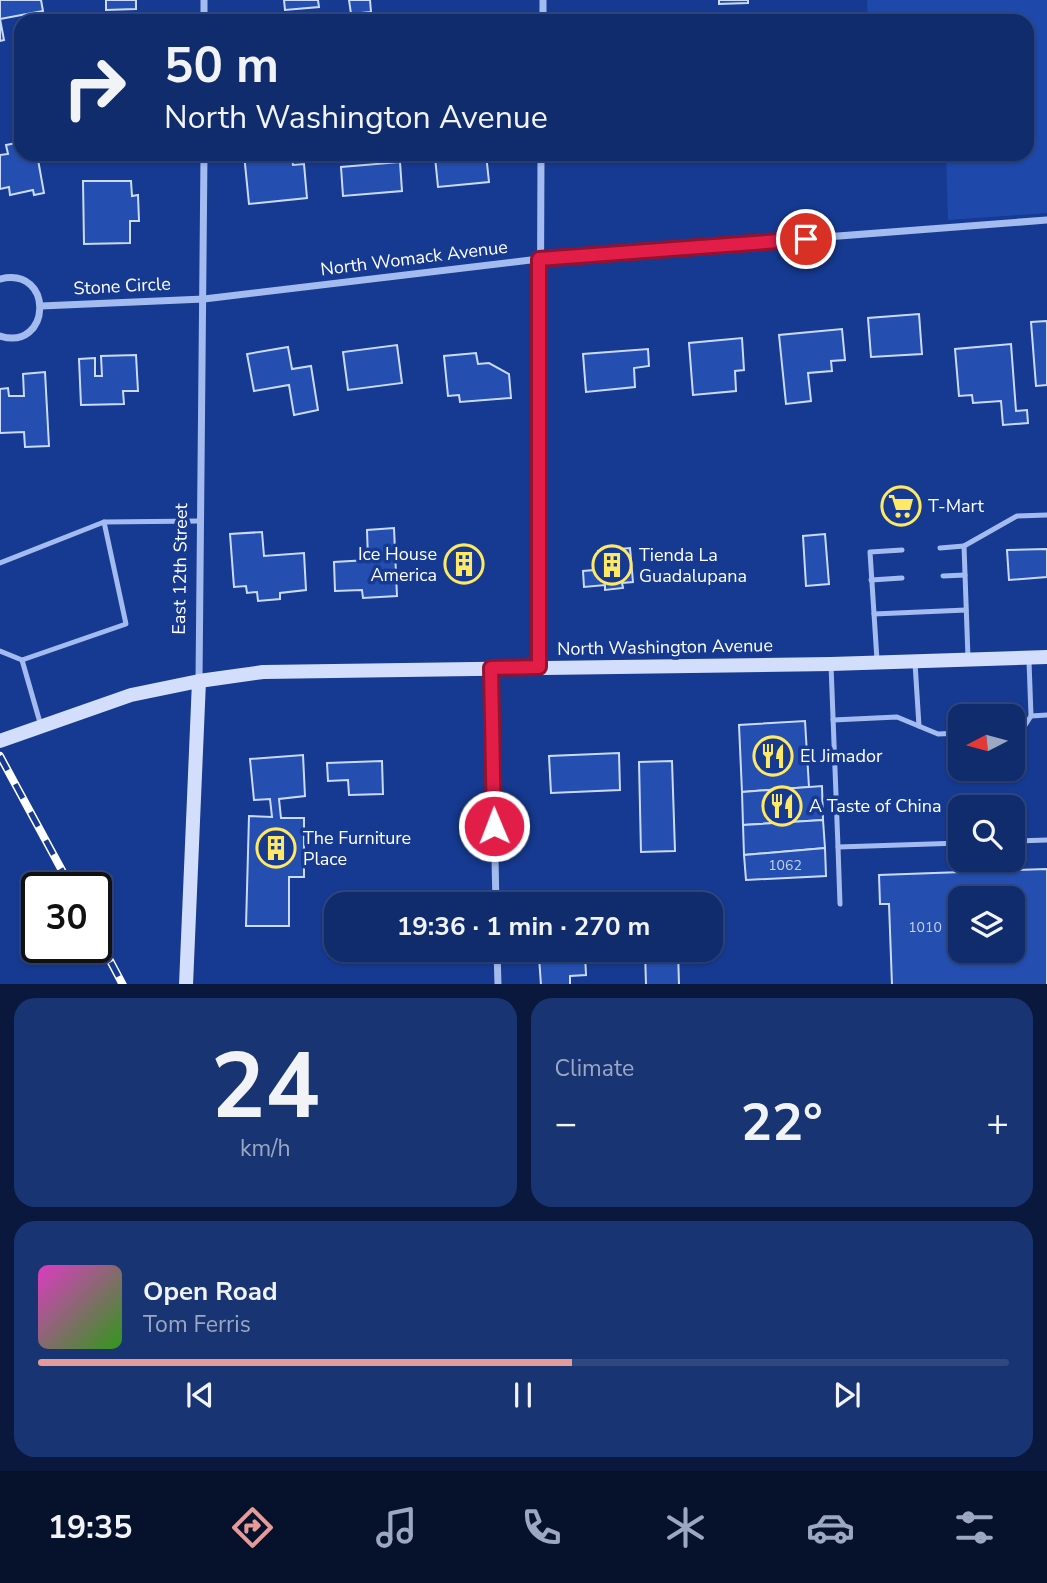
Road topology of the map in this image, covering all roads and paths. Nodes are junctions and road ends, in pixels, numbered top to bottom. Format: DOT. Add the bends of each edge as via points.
graph roads {
  1 [pos="204,161"];
  2 [pos="541,161"];
  3 [pos="1047,220"];
  4 [pos="539,259"];
  5 [pos="0,279"];
  6 [pos="204,299"];
  7 [pos="41,306"];
  8 [pos="0,336"];
  9 [pos="1047,515"];
  10 [pos="200,521"];
  11 [pos="104,522"];
  12 [pos="964,546"];
  13 [pos="940,548"];
  14 [pos="902,550"];
  15 [pos="0,563"];
  16 [pos="965,575"];
  17 [pos="943,576"];
  18 [pos="902,578"];
  19 [pos="872,580"];
  20 [pos="966,610"];
  21 [pos="874,614"];
  22 [pos="0,651"];
  23 [pos="1047,657"];
  24 [pos="1029,658"];
  25 [pos="22,660"];
  26 [pos="968,660"];
  27 [pos="915,662"];
  28 [pos="878,663"];
  29 [pos="831,664"];
  30 [pos="539,667"];
  31 [pos="491,668"];
  32 [pos="198,681"];
  33 [pos="1047,715"];
  34 [pos="1031,716"];
  35 [pos="833,720"];
  36 [pos="1026,724"];
  37 [pos="41,726"];
  38 [pos="919,726"];
  39 [pos="948,734"];
  40 [pos="0,741"];
  41 [pos="1047,840"];
  42 [pos="1025,841"];
  43 [pos="948,843"];
  44 [pos="838,847"];
  45 [pos="496,892"];
  46 [pos="840,904"];
  47 [pos="497,962"];
  48 [pos="186,984"];
  49 [pos="498,984"];
  1 -- 6 [label="street, East 12th Street"];
  2 -- 4 [label="street"];
  3 -- 4 [label="street, North Womack Avenue"];
  4 -- 6 [label="street, North Womack Avenue"];
  4 -- 30 [label="street"];
  5 -- 7 [label="street" via="27,282"];
  6 -- 7 [label="street, Stone Circle"];
  6 -- 10 [label="street, East 12th Street"];
  7 -- 8 [label="street" via="40,317 27,333 18,338"];
  9 -- 12 [label="lane" via="1017,516"];
  10 -- 11 [label="lane"];
  10 -- 32 [label="street, East 12th Street"];
  11 -- 15 [label="lane"];
  11 -- 25 [label="lane" via="126,624"];
  12 -- 13 [label="lane"];
  12 -- 16 [label="lane"];
  14 -- 19 [label="lane" via="870,552"];
  16 -- 17 [label="lane"];
  16 -- 20 [label="lane"];
  18 -- 19 [label="lane"];
  19 -- 21 [label="lane"];
  20 -- 21 [label="lane"];
  20 -- 26 [label="lane"];
  21 -- 28 [label="lane"];
  22 -- 25 [label="lane"];
  23 -- 24 [label="main road, North Washington Avenue"];
  24 -- 26 [label="main road, North Washington Avenue"];
  24 -- 34 [label="lane"];
  25 -- 37 [label="lane"];
  26 -- 27 [label="main road, North Washington Avenue"];
  27 -- 28 [label="main road, North Washington Avenue"];
  27 -- 38 [label="lane"];
  28 -- 29 [label="main road, North Washington Avenue"];
  29 -- 30 [label="main road, North Washington Avenue"];
  29 -- 35 [label="lane"];
  30 -- 31 [label="main road, North Washington Avenue"];
  31 -- 32 [label="main road, North Washington Avenue" via="263,672"];
  31 -- 45 [label="street"];
  32 -- 37 [label="main road, North Washington Avenue" via="131,695"];
  32 -- 48 [label="main road, East 12th Street"];
  33 -- 34 [label="lane"];
  34 -- 36 [label="lane"];
  35 -- 38 [label="lane" via="897,717"];
  35 -- 44 [label="lane"];
  37 -- 40 [label="main road, North Washington Avenue"];
  38 -- 39 [label="lane"];
  41 -- 42 [label="lane"];
  43 -- 44 [label="lane"];
  44 -- 46 [label="lane"];
  47 -- 49 [label="street"];
}
